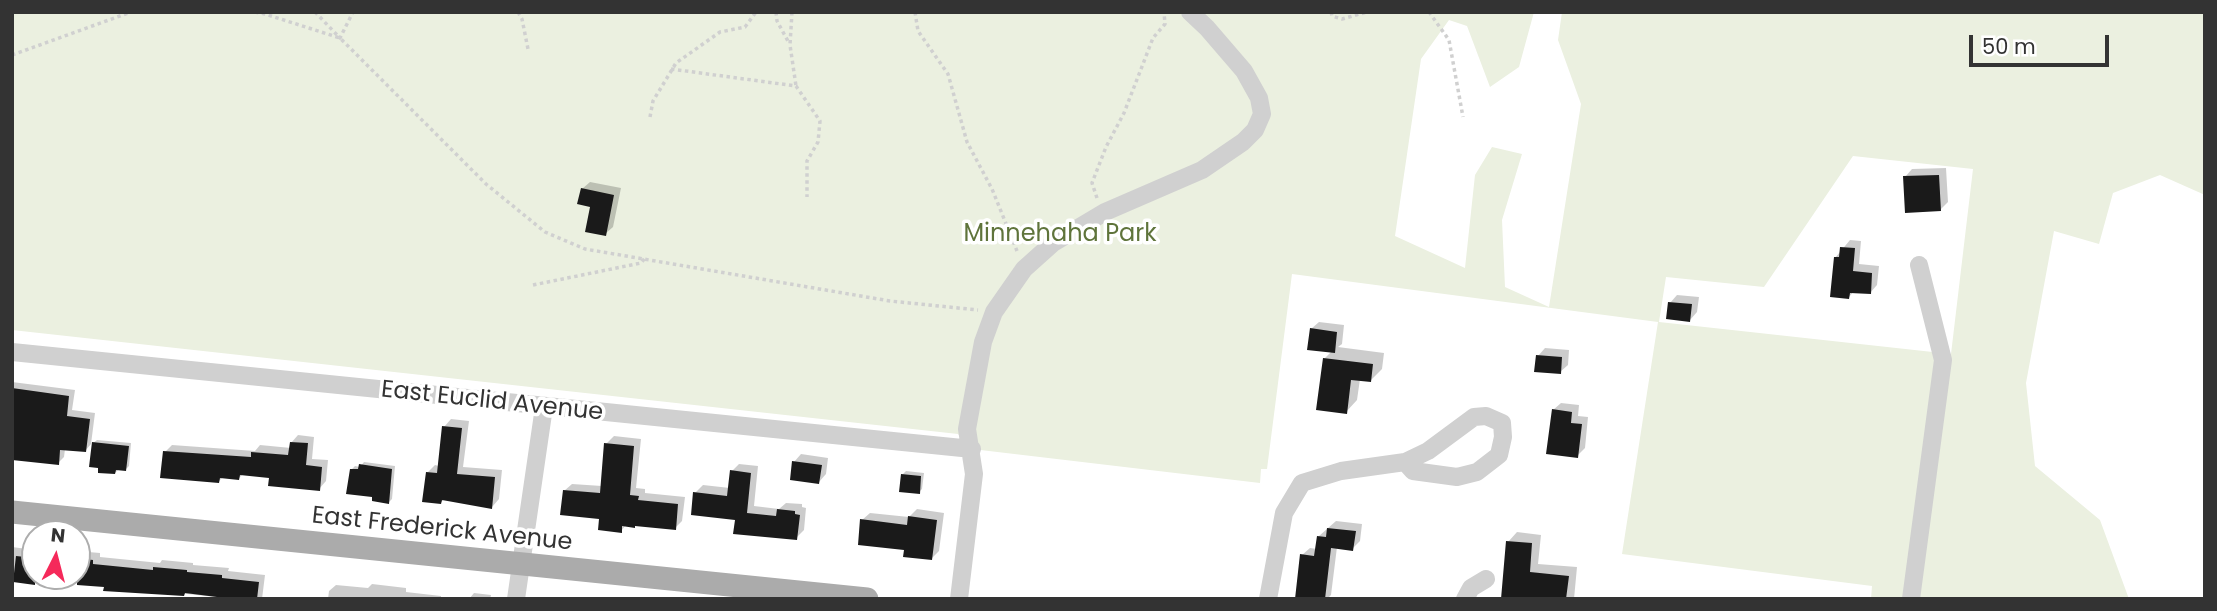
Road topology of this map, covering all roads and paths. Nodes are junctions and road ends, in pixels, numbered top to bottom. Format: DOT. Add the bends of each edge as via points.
graph roads {
  1 [pos="131,12"];
  2 [pos="255,12"];
  3 [pos="315,12"];
  4 [pos="353,12"];
  5 [pos="518,12"];
  6 [pos="756,12"];
  7 [pos="776,12"];
  8 [pos="792,12"];
  9 [pos="915,12"];
  10 [pos="1164,12"];
  11 [pos="1190,12"];
  12 [pos="1331,12"];
  13 [pos="1367,12"];
  14 [pos="1429,12"];
  15 [pos="340,38"];
  16 [pos="790,45"];
  17 [pos="528,49"];
  18 [pos="12,55"];
  19 [pos="671,69"];
  20 [pos="796,86"];
  21 [pos="650,117"];
  22 [pos="1463,117"];
  23 [pos="807,197"];
  24 [pos="1105,212"];
  25 [pos="645,258"];
  26 [pos="1919,265"];
  27 [pos="1024,269"];
  28 [pos="533,285"];
  29 [pos="994,312"];
  30 [pos="12,352"];
  31 [pos="544,407"];
  32 [pos="972,449"];
  33 [pos="1405,462"];
  34 [pos="12,512"];
  35 [pos="520,564"];
  36 [pos="1486,579"];
  37 [pos="516,599"];
  38 [pos="867,599"];
  39 [pos="959,599"];
  40 [pos="1268,599"];
  41 [pos="1465,599"];
  42 [pos="1911,599"];
  1 -- 18 [label="path"];
  2 -- 15 [label="path"];
  3 -- 15 [label="path"];
  4 -- 15 [label="path"];
  5 -- 17 [label="path"];
  6 -- 19 [label="path" via="745,27 720,32"];
  7 -- 16 [label="path"];
  8 -- 16 [label="path"];
  9 -- 27 [label="path" via="918,31 948,74 967,142 992,189"];
  10 -- 24 [label="path" via="1165,24 1153,38 1092,183"];
  11 -- 24 [label="street" via="1244,71 1262,114 1243,142 1202,170"];
  12 -- 13 [label="path" via="1342,19"];
  14 -- 22 [label="path" via="1449,40"];
  15 -- 25 [label="path" via="486,184 545,232 585,249"];
  16 -- 20 [label="path"];
  19 -- 20 [label="path"];
  19 -- 21 [label="path" via="653,101"];
  20 -- 23 [label="path" via="820,121 818,142 807,161"];
  24 -- 27 [label="street" via="1053,243"];
  25 -- 28 [label="path" via="641,263"];
  25 -- 29 [label="path" via="890,301"];
  26 -- 42 [label="street" via="1943,360"];
  27 -- 29 [label="street"];
  29 -- 32 [label="street" via="974,384 967,429"];
  30 -- 31 [label="street, East Euclid Avenue"];
  31 -- 32 [label="street, East Euclid Avenue"];
  31 -- 35 [label="street"];
  32 -- 39 [label="street" via="974,474"];
  33 -- 33 [label="street" via="1429,451 1474,417 1502,422 1499,455 1477,472 1457,477 1413,471"];
  33 -- 40 [label="street" via="1341,471 1302,483 1284,513"];
  34 -- 35 [label="main road, East Frederick Avenue"];
  35 -- 37 [label="street"];
  35 -- 38 [label="main road, East Frederick Avenue"];
  36 -- 41 [label="street" via="1471,588"];
}
